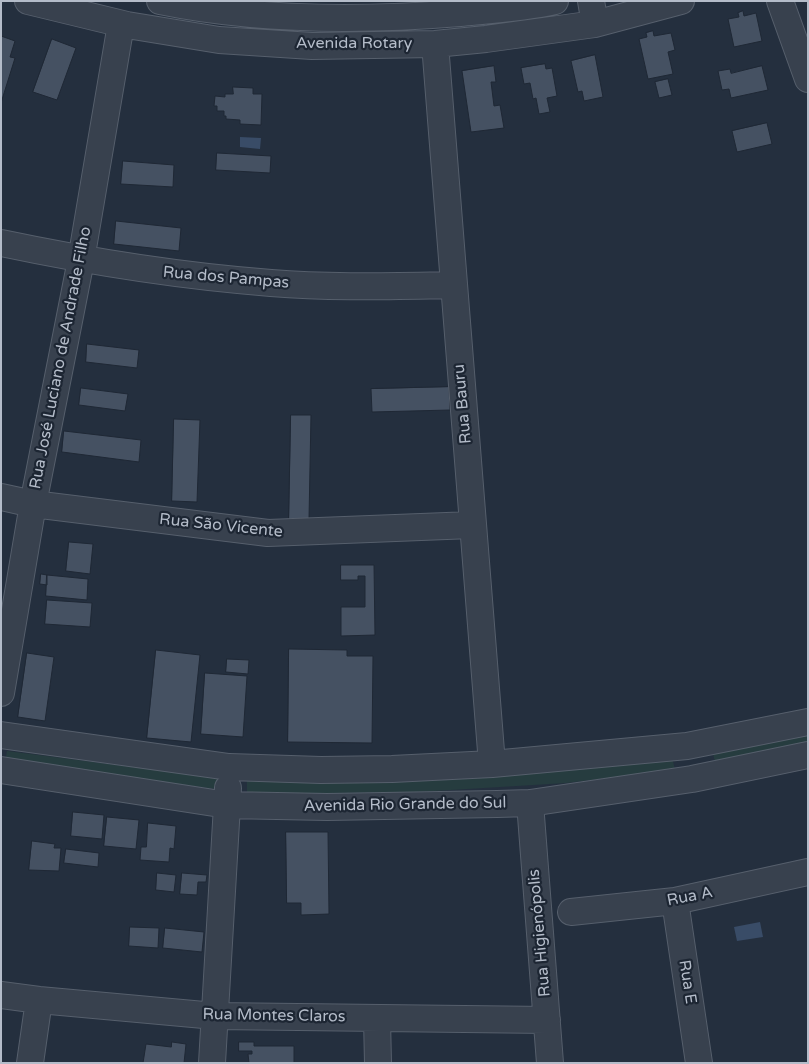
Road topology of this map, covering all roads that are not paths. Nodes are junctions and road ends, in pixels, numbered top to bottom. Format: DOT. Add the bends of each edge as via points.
graph roads {
  1 [pos="28,1"];
  2 [pos="160,1"];
  3 [pos="555,1"];
  4 [pos="681,1"];
  5 [pos="780,1"];
  6 [pos="220,11"];
  7 [pos="593,13"];
  8 [pos="122,24"];
  9 [pos="219,40"];
  10 [pos="435,44"];
  11 [pos="808,79"];
  12 [pos="1,243"];
  13 [pos="81,260"];
  14 [pos="453,285"];
  15 [pos="1,497"];
  16 [pos="32,504"];
  17 [pos="472,525"];
  18 [pos="1,693"];
  19 [pos="808,722"];
  20 [pos="1,735"];
  21 [pos="686,746"];
  22 [pos="808,755"];
  23 [pos="492,764"];
  24 [pos="229,767"];
  25 [pos="1,770"];
  26 [pos="692,779"];
  27 [pos="530,803"];
  28 [pos="227,805"];
  29 [pos="808,872"];
  30 [pos="675,901"];
  31 [pos="571,912"];
  32 [pos="1,995"];
  33 [pos="39,1000"];
  34 [pos="215,1016"];
  35 [pos="377,1018"];
  36 [pos="547,1020"];
  37 [pos="30,1063"];
  38 [pos="212,1063"];
  39 [pos="378,1063"];
  40 [pos="550,1063"];
  41 [pos="699,1063"];
  1 -- 8 [label="street, Avenida Rotary"];
  2 -- 6 [label="street, Avenida Rotary"];
  3 -- 6 [label="street, Avenida Rotary" via="494,10 373,18 271,16"];
  4 -- 7 [label="street, Avenida Rotary"];
  5 -- 11 [label="street"];
  6 -- 9 [label="street"];
  7 -- 10 [label="street, Avenida Rotary" via="538,33"];
  8 -- 9 [label="street, Avenida Rotary"];
  8 -- 13 [label="street, Rua José Luciano de Andrade Filho"];
  9 -- 10 [label="street, Avenida Rotary" via="312,46"];
  10 -- 14 [label="street, Rua Bauru"];
  12 -- 13 [label="street, Rua dos Pampas"];
  13 -- 14 [label="street, Rua dos Pampas" via="176,274 272,283"];
  13 -- 16 [label="street, Rua José Luciano de Andrade Filho"];
  14 -- 17 [label="street, Rua Bauru"];
  15 -- 16 [label="street, Rua São Vicente"];
  16 -- 17 [label="street, Rua São Vicente" via="268,533"];
  16 -- 18 [label="street, Rua José Luciano de Andrade Filho"];
  17 -- 23 [label="street, Rua Bauru"];
  19 -- 21 [label="street"];
  20 -- 24 [label="street"];
  21 -- 23 [label="street"];
  21 -- 26 [label="street"];
  22 -- 26 [label="street, Avenida Rio Grande do Sul"];
  23 -- 24 [label="street" via="321,770"];
  24 -- 28 [label="street"];
  25 -- 28 [label="street, Avenida Rio Grande do Sul"];
  26 -- 27 [label="street, Avenida Rio Grande do Sul"];
  27 -- 28 [label="street, Avenida Rio Grande do Sul"];
  27 -- 36 [label="street, Rua Higienópolis"];
  28 -- 34 [label="street"];
  29 -- 30 [label="street, Rua A"];
  30 -- 31 [label="street, Rua A"];
  30 -- 41 [label="street, Rua E"];
  32 -- 33 [label="street, Rua Montes Claros"];
  33 -- 34 [label="street, Rua Montes Claros"];
  33 -- 37 [label="street"];
  34 -- 35 [label="street, Rua Montes Claros"];
  34 -- 38 [label="street"];
  35 -- 36 [label="street, Rua Montes Claros"];
  35 -- 39 [label="street"];
  36 -- 40 [label="street, Rua Higienópolis"];
}
